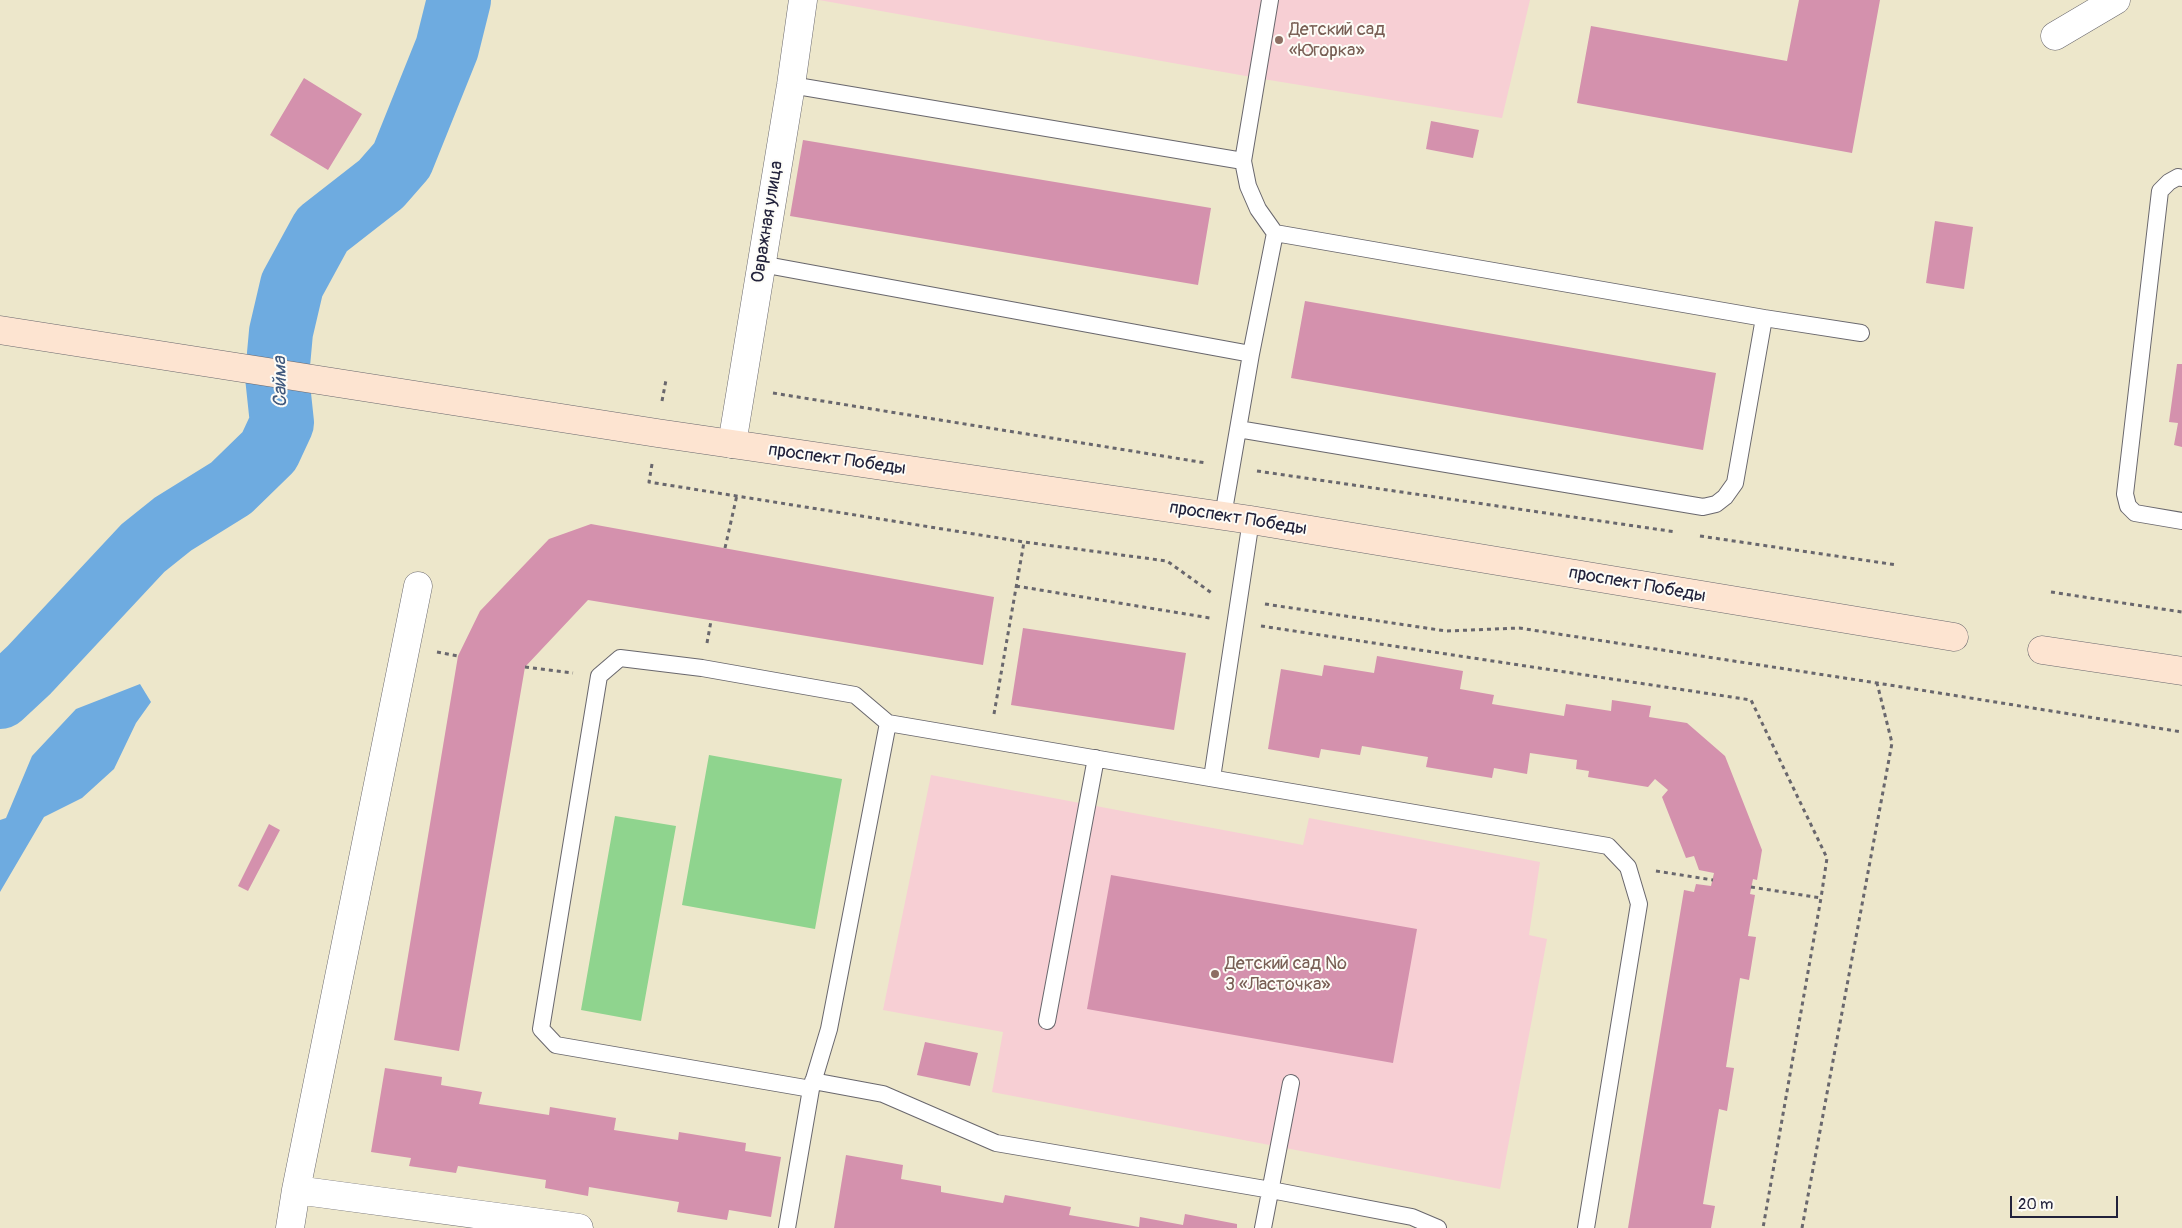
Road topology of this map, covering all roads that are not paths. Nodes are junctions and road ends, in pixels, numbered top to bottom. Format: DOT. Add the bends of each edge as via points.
graph roads {
  1 [pos="803,0"];
  2 [pos="1271,0"];
  3 [pos="2116,0"];
  4 [pos="2055,36"];
  5 [pos="791,85"];
  6 [pos="1243,161"];
  7 [pos="2182,178"];
  8 [pos="1275,233"];
  9 [pos="762,264"];
  10 [pos="1764,318"];
  11 [pos="0,330"];
  12 [pos="1861,333"];
  13 [pos="1251,354"];
  14 [pos="1238,429"];
  15 [pos="732,444"];
  16 [pos="1223,516"];
  17 [pos="1251,520"];
  18 [pos="2182,521"];
  19 [pos="418,586"];
  20 [pos="1954,637"];
  21 [pos="2042,650"];
  22 [pos="2182,671"];
  23 [pos="888,723"];
  24 [pos="1096,758"];
  25 [pos="1212,778"];
  26 [pos="1047,1020"];
  27 [pos="1291,1083"];
  28 [pos="812,1085"];
  29 [pos="296,1190"];
  30 [pos="1271,1190"];
  31 [pos="290,1228"];
  32 [pos="579,1228"];
  33 [pos="787,1228"];
  34 [pos="1264,1228"];
  35 [pos="1438,1228"];
  36 [pos="1586,1228"];
  1 -- 5 [label="street, Овражная улица"];
  2 -- 6 [label="lane"];
  3 -- 4 [label="street"];
  5 -- 6 [label="lane"];
  5 -- 9 [label="street, Овражная улица"];
  6 -- 8 [label="lane" via="1248,186 1258,209"];
  7 -- 18 [label="lane" via="2169,182 2160,191 2126,494 2128,506 2134,513"];
  8 -- 10 [label="lane"];
  8 -- 13 [label="lane"];
  9 -- 13 [label="lane"];
  9 -- 15 [label="street, Овражная улица"];
  10 -- 12 [label="lane"];
  10 -- 14 [label="lane" via="1735,483 1716,504 1703,507"];
  11 -- 15 [label="street, проспект Победы"];
  13 -- 14 [label="lane"];
  14 -- 16 [label="lane"];
  15 -- 16 [label="street, проспект Победы"];
  16 -- 17 [label="street, проспект Победы"];
  17 -- 20 [label="street, проспект Победы"];
  17 -- 25 [label="lane"];
  19 -- 29 [label="street"];
  21 -- 22 [label="street"];
  23 -- 24 [label="lane"];
  23 -- 28 [label="lane" via="829,1029"];
  23 -- 28 [label="lane" via="855,696 702,668 620,658 599,676 541,1030 556,1045"];
  24 -- 25 [label="lane"];
  24 -- 26 [label="lane"];
  25 -- 36 [label="lane" via="1608,846 1628,867 1639,904"];
  27 -- 30 [label="lane"];
  28 -- 30 [label="lane" via="883,1094 996,1143"];
  28 -- 33 [label="lane"];
  29 -- 31 [label="street"];
  29 -- 32 [label="street"];
  30 -- 34 [label="lane"];
  30 -- 35 [label="lane" via="1412,1217"];
}
